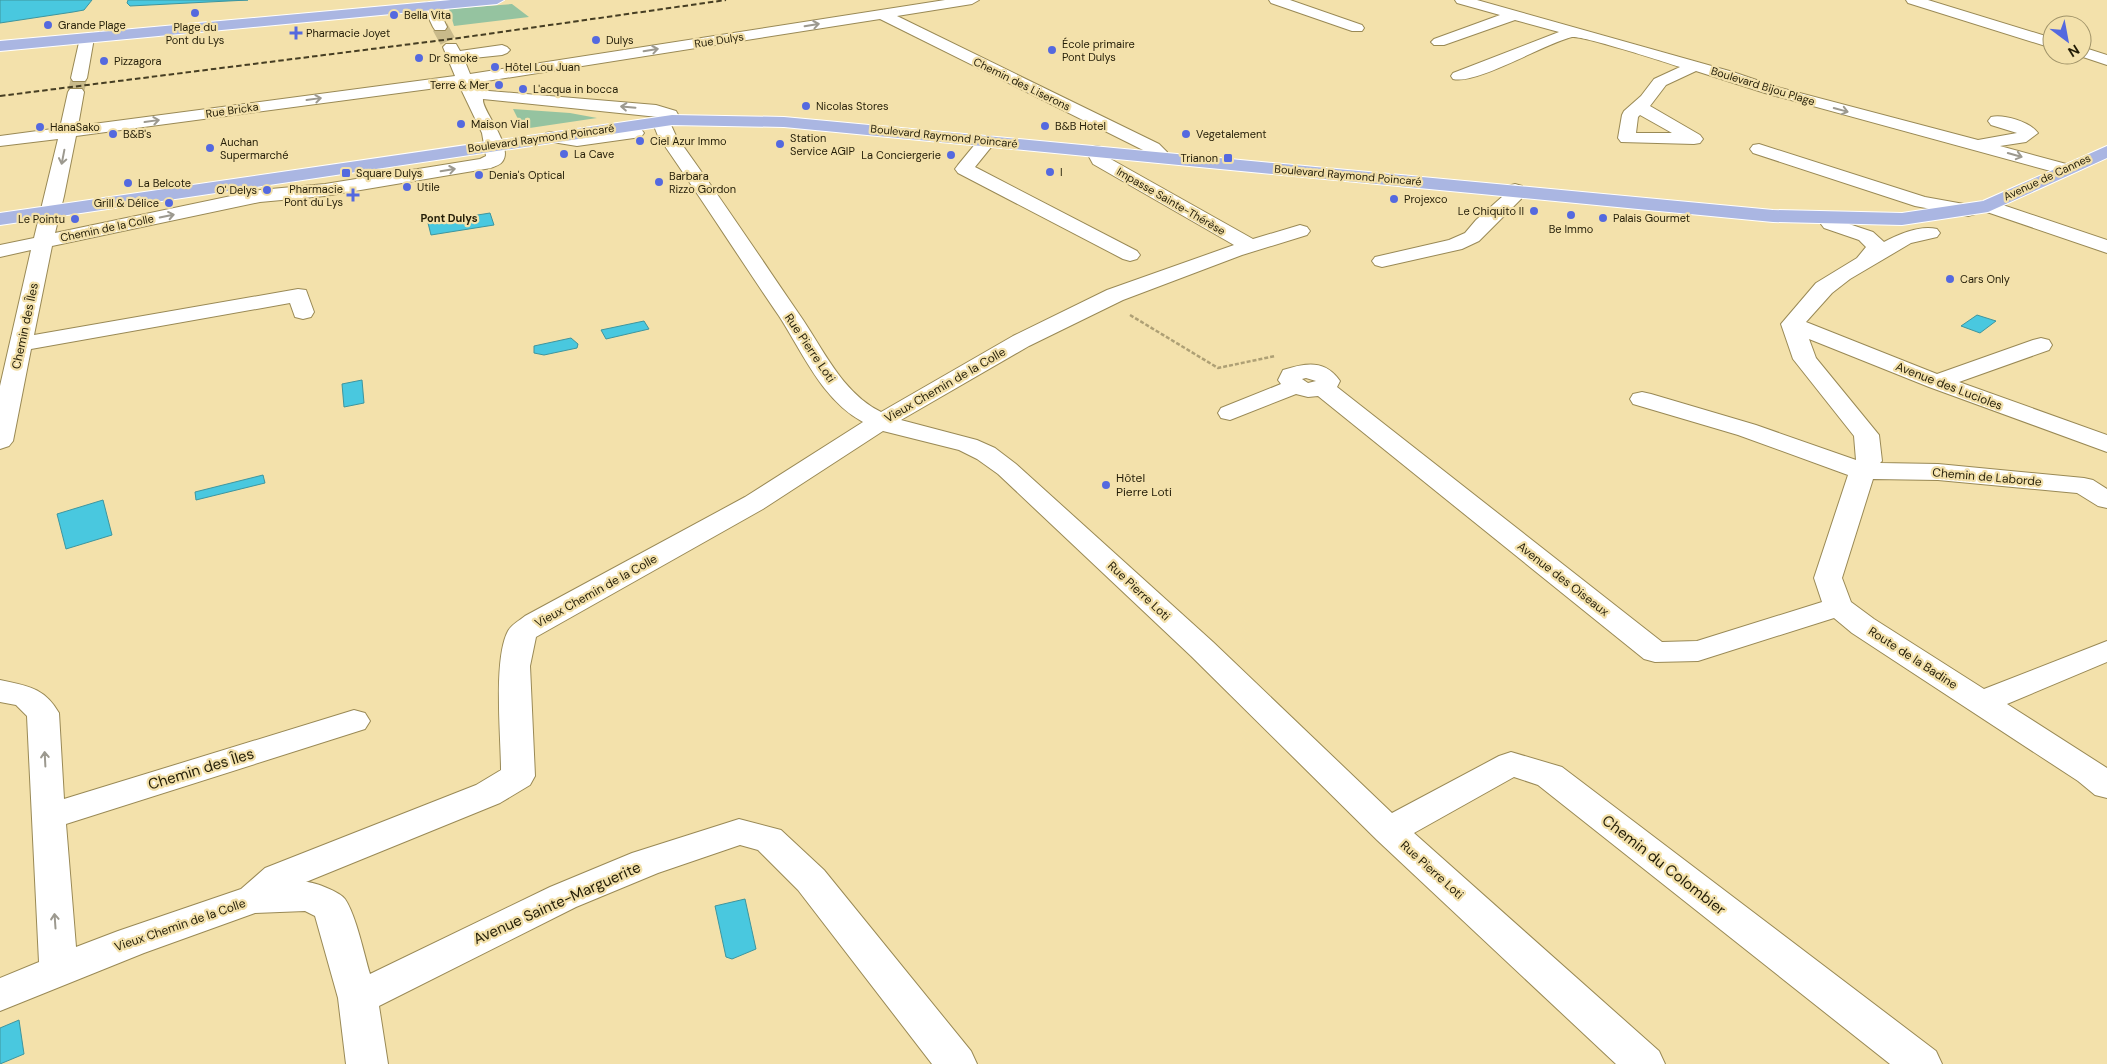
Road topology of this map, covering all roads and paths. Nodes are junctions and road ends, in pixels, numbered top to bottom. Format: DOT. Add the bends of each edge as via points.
graph roads {
  1 [pos="497,0"];
  2 [pos="972,0"];
  3 [pos="1276,0"];
  4 [pos="1462,0"];
  5 [pos="1913,0"];
  6 [pos="430,6"];
  7 [pos="882,14"];
  8 [pos="1514,15"];
  9 [pos="440,27"];
  10 [pos="1358,28"];
  11 [pos="1572,32"];
  12 [pos="87,38"];
  13 [pos="2042,40"];
  14 [pos="1439,42"];
  15 [pos="0,46"];
  16 [pos="502,50"];
  17 [pos="2092,55"];
  18 [pos="2107,60"];
  19 [pos="1694,66"];
  20 [pos="1459,76"];
  21 [pos="468,87"];
  22 [pos="1639,107"];
  23 [pos="667,121"];
  24 [pos="1997,121"];
  25 [pos="68,132"];
  26 [pos="635,133"];
  27 [pos="552,138"];
  28 [pos="0,141"];
  29 [pos="987,141"];
  30 [pos="1976,144"];
  31 [pos="495,145"];
  32 [pos="1759,149"];
  33 [pos="2107,150"];
  34 [pos="1095,151"];
  35 [pos="1158,157"];
  36 [pos="2064,169"];
  37 [pos="1514,190"];
  38 [pos="1988,206"];
  39 [pos="51,211"];
  40 [pos="1962,211"];
  41 [pos="1773,216"];
  42 [pos="0,219"];
  43 [pos="1902,219"];
  44 [pos="1882,220"];
  45 [pos="1831,224"];
  46 [pos="1300,231"];
  47 [pos="1930,233"];
  48 [pos="44,242"];
  49 [pos="1251,246"];
  50 [pos="2107,247"];
  51 [pos="0,252"];
  52 [pos="1130,255"];
  53 [pos="1866,260"];
  54 [pos="1382,261"];
  55 [pos="1107,299"];
  56 [pos="1816,300"];
  57 [pos="304,312"];
  58 [pos="1792,324"];
  59 [pos="20,344"];
  60 [pos="2041,345"];
  61 [pos="1307,382"];
  62 [pos="1938,382"];
  63 [pos="1642,399"];
  64 [pos="1230,413"];
  65 [pos="881,422"];
  66 [pos="0,441"];
  67 [pos="2107,444"];
  68 [pos="1862,470"];
  69 [pos="2107,500"];
  70 [pos="1838,607"];
  71 [pos="2107,651"];
  72 [pos="0,691"];
  73 [pos="1982,702"];
  74 [pos="354,721"];
  75 [pos="2107,786"];
  76 [pos="48,817"];
  77 [pos="1389,830"];
  78 [pos="254,899"];
  79 [pos="59,969"];
  80 [pos="0,995"];
  81 [pos="358,998"];
  82 [pos="367,1064"];
  83 [pos="956,1064"];
  84 [pos="1644,1064"];
  85 [pos="1921,1064"];
  1 -- 6 [label="main road"];
  2 -- 7 [label="street, Rue Dulys"];
  3 -- 10 [label="street"];
  4 -- 8 [label="street, Boulevard Bijou Plage"];
  5 -- 13 [label="street"];
  6 -- 9 [label="street"];
  6 -- 12 [label="main road"];
  21 -- 7 [label="street, Rue Dulys, one-way" via="618,52"];
  7 -- 35 [label="street, Chemin des Liserons" via="1153,148"];
  8 -- 11 [label="street, Boulevard Bijou Plage"];
  8 -- 14 [label="street"];
  11 -- 19 [label="street, Boulevard Bijou Plage"];
  11 -- 20 [label="street"];
  12 -- 15 [label="main road"];
  12 -- 25 [label="street, Chemin des Îles"];
  16 -- 21 [label="street" via="453,52"];
  17 -- 18 [label="street"];
  19 -- 22 [label="street" via="1660,82"];
  19 -- 30 [label="street, Boulevard Bijou Plage, one-way" via="1771,90"];
  23 -- 21 [label="street, one-way" via="670,116 656,110 483,94"];
  25 -- 21 [label="street, Rue Bricka, one-way"];
  21 -- 31 [label="street"];
  23 -- 27 [label="main road, Boulevard Raymond Poincaré"];
  23 -- 29 [label="main road, Boulevard Raymond Poincaré" via="784,122"];
  23 -- 65 [label="street, Rue Pierre Loti" via="667,136 832,382 854,405"];
  24 -- 30 [label="street" via="2029,133 2020,138"];
  25 -- 28 [label="street, Rue Bricka"];
  25 -- 39 [label="street, Chemin des Îles, one-way"];
  26 -- 27 [label="street" via="577,141"];
  27 -- 31 [label="main road, Boulevard Raymond Poincaré"];
  29 -- 34 [label="main road, Boulevard Raymond Poincaré"];
  29 -- 52 [label="street" via="964,169"];
  30 -- 36 [label="street, Boulevard Bijou Plage, one-way"];
  31 -- 39 [label="main road, Boulevard Raymond Poincaré"];
  48 -- 31 [label="street, Chemin de la Colle, one-way" via="260,196 326,190 485,164 495,159"];
  32 -- 40 [label="street" via="1922,202"];
  33 -- 36 [label="main road, Avenue de Cannes"];
  34 -- 35 [label="main road, Boulevard Raymond Poincaré"];
  34 -- 49 [label="street, Impasse Sainte-Thérèse" via="1099,160"];
  35 -- 37 [label="main road, Boulevard Raymond Poincaré"];
  36 -- 38 [label="main road, Avenue de Cannes"];
  37 -- 41 [label="main road, Boulevard Raymond Poincaré"];
  37 -- 54 [label="street" via="1511,198 1472,237 1455,246"];
  38 -- 40 [label="main road, Avenue de Cannes"];
  38 -- 47 [label="main road, Avenue de Cannes" via="1982,216 1956,229"];
  38 -- 50 [label="street"];
  39 -- 42 [label="main road, Boulevard Raymond Poincaré"];
  39 -- 48 [label="street, Chemin des Îles"];
  40 -- 43 [label="main road, Avenue de Cannes"];
  40 -- 47 [label="street" via="1930,226"];
  41 -- 44 [label="main road, Boulevard Raymond Poincaré"];
  41 -- 45 [label="main road, Boulevard Raymond Poincaré"];
  43 -- 44 [label="main road, Boulevard Raymond Poincaré"];
  44 -- 47 [label="street"];
  45 -- 47 [label="main road, Boulevard Raymond Poincaré"];
  45 -- 53 [label="street" via="1866,236 1877,246"];
  46 -- 49 [label="street, Vieux Chemin de la Colle"];
  47 -- 53 [label="street" via="1904,239"];
  47 -- 56 [label="street" via="1933,245 1920,253"];
  48 -- 51 [label="street, Chemin de la Colle"];
  48 -- 59 [label="street, Chemin des Îles"];
  49 -- 55 [label="street, Vieux Chemin de la Colle"];
  53 -- 56 [label="street" via="1824,288"];
  55 -- 61 [label="path" via="1218,368 1279,355"];
  55 -- 65 [label="street, Vieux Chemin de la Colle" via="1021,341"];
  56 -- 58 [label="street"];
  57 -- 59 [label="street" via="298,295"];
  58 -- 62 [label="street, Avenue des Lucioles"];
  58 -- 68 [label="street" via="1806,359 1866,435 1869,461"];
  59 -- 66 [label="street, Chemin des Îles"];
  60 -- 62 [label="street"];
  61 -- 64 [label="street"];
  61 -- 70 [label="street, Avenue des Oiseaux" via="1655,652 1698,651"];
  62 -- 67 [label="street, Avenue des Lucioles"];
  63 -- 68 [label="street" via="1747,430"];
  65 -- 77 [label="street, Rue Pierre Loti" via="911,433 962,443 985,452 1007,469 1202,649"];
  65 -- 78 [label="street, Vieux Chemin de la Colle" via="754,503 522,633 515,666 518,776 488,794 278,878"];
  68 -- 69 [label="street, Chemin de Laborde" via="1938,472 2084,486"];
  68 -- 70 [label="street" via="1828,578"];
  70 -- 73 [label="street, Route de la Badine" via="1862,626"];
  71 -- 73 [label="street"];
  76 -- 72 [label="street, one-way" via="43,713 26,697"];
  73 -- 75 [label="street, Route de la Badine"];
  74 -- 76 [label="street, Chemin des Îles"];
  79 -- 76 [label="street, one-way"];
  77 -- 84 [label="street, Rue Pierre Loti"];
  77 -- 85 [label="street, Chemin du Colombier" via="1511,764 1550,776"];
  78 -- 79 [label="street, Vieux Chemin de la Colle"];
  78 -- 81 [label="street" via="309,896 331,908"];
  79 -- 80 [label="street, Vieux Chemin de la Colle"];
  81 -- 82 [label="street"];
  81 -- 83 [label="street, Avenue Sainte-Marguerite" via="563,897 645,863 739,832 769,839 811,880"];
}
